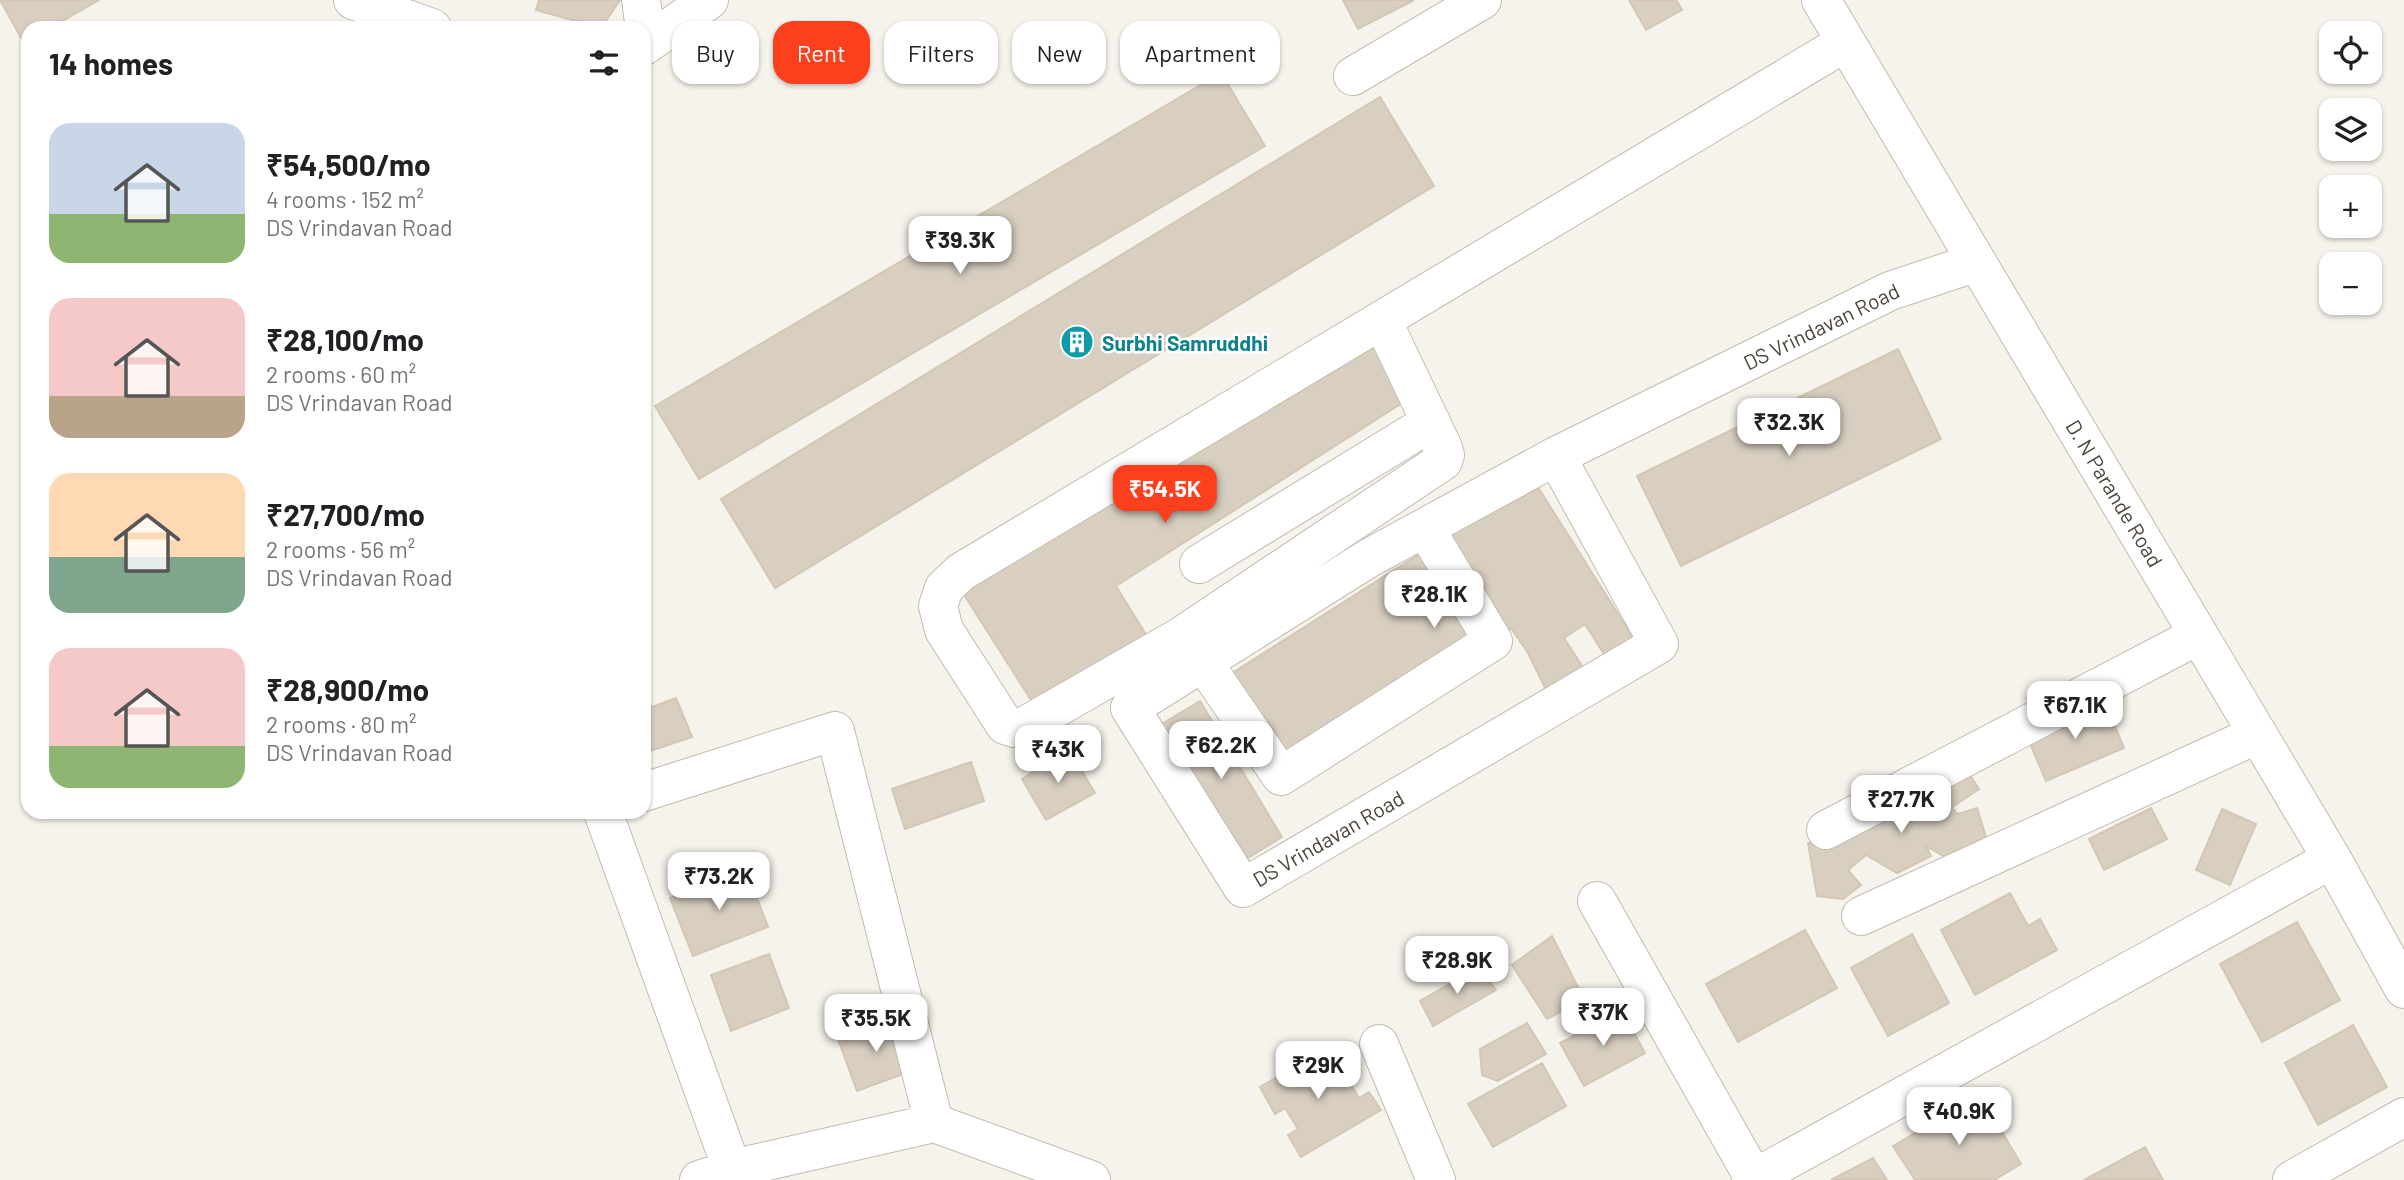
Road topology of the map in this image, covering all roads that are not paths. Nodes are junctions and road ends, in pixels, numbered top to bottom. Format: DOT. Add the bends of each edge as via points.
graph roads {
  1 [pos="353,0"];
  2 [pos="641,0"];
  3 [pos="709,0"];
  4 [pos="1482,0"];
  5 [pos="1821,0"];
  6 [pos="412,21"];
  7 [pos="643,21"];
  8 [pos="651,41"];
  9 [pos="1846,42"];
  10 [pos="1353,76"];
  11 [pos="1977,262"];
  12 [pos="1382,320"];
  13 [pos="1431,422"];
  14 [pos="1556,456"];
  15 [pos="1425,528"];
  16 [pos="1199,564"];
  17 [pos="2199,635"];
  18 [pos="1203,662"];
  19 [pos="2258,734"];
  20 [pos="651,790"];
  21 [pos="605,819"];
  22 [pos="1826,830"];
  23 [pos="2332,859"];
  24 [pos="1597,901"];
  25 [pos="1861,916"];
  26 [pos="2404,989"];
  27 [pos="1379,1044"];
  28 [pos="2404,1116"];
  29 [pos="934,1123"];
  30 [pos="716,1175"];
  31 [pos="1754,1179"];
  32 [pos="1091,1180"];
  33 [pos="1436,1180"];
  34 [pos="2291,1180"];
  1 -- 6 [label="street"];
  2 -- 7 [label="street"];
  3 -- 8 [label="street"];
  4 -- 10 [label="street"];
  5 -- 9 [label="street, D. N Parande Road"];
  9 -- 11 [label="street, D. N Parande Road"];
  9 -- 12 [label="street"];
  11 -- 14 [label="street, DS Vrindavan Road" via="1890,291"];
  11 -- 17 [label="street, D. N Parande Road"];
  12 -- 13 [label="street"];
  12 -- 13 [label="street" via="961,572 944,588 938,606 944,631 999,719 1005,725 1023,727 1180,637 1437,467 1445,455"];
  13 -- 16 [label="street"];
  14 -- 15 [label="street, DS Vrindavan Road"];
  14 -- 18 [label="street, DS Vrindavan Road" via="1659,644 1242,888 1130,708"];
  15 -- 18 [label="street, DS Vrindavan Road"];
  15 -- 18 [label="street" via="1493,641 1281,776"];
  17 -- 19 [label="street, D. N Parande Road"];
  17 -- 22 [label="street"];
  19 -- 23 [label="street, D. N Parande Road"];
  19 -- 25 [label="street"];
  20 -- 29 [label="street" via="835,732"];
  21 -- 30 [label="street"];
  23 -- 26 [label="street, D. N Parande Road"];
  23 -- 31 [label="street"];
  24 -- 31 [label="street"];
  27 -- 33 [label="street"];
  28 -- 34 [label="street"];
  29 -- 30 [label="street"];
  29 -- 32 [label="street"];
}
